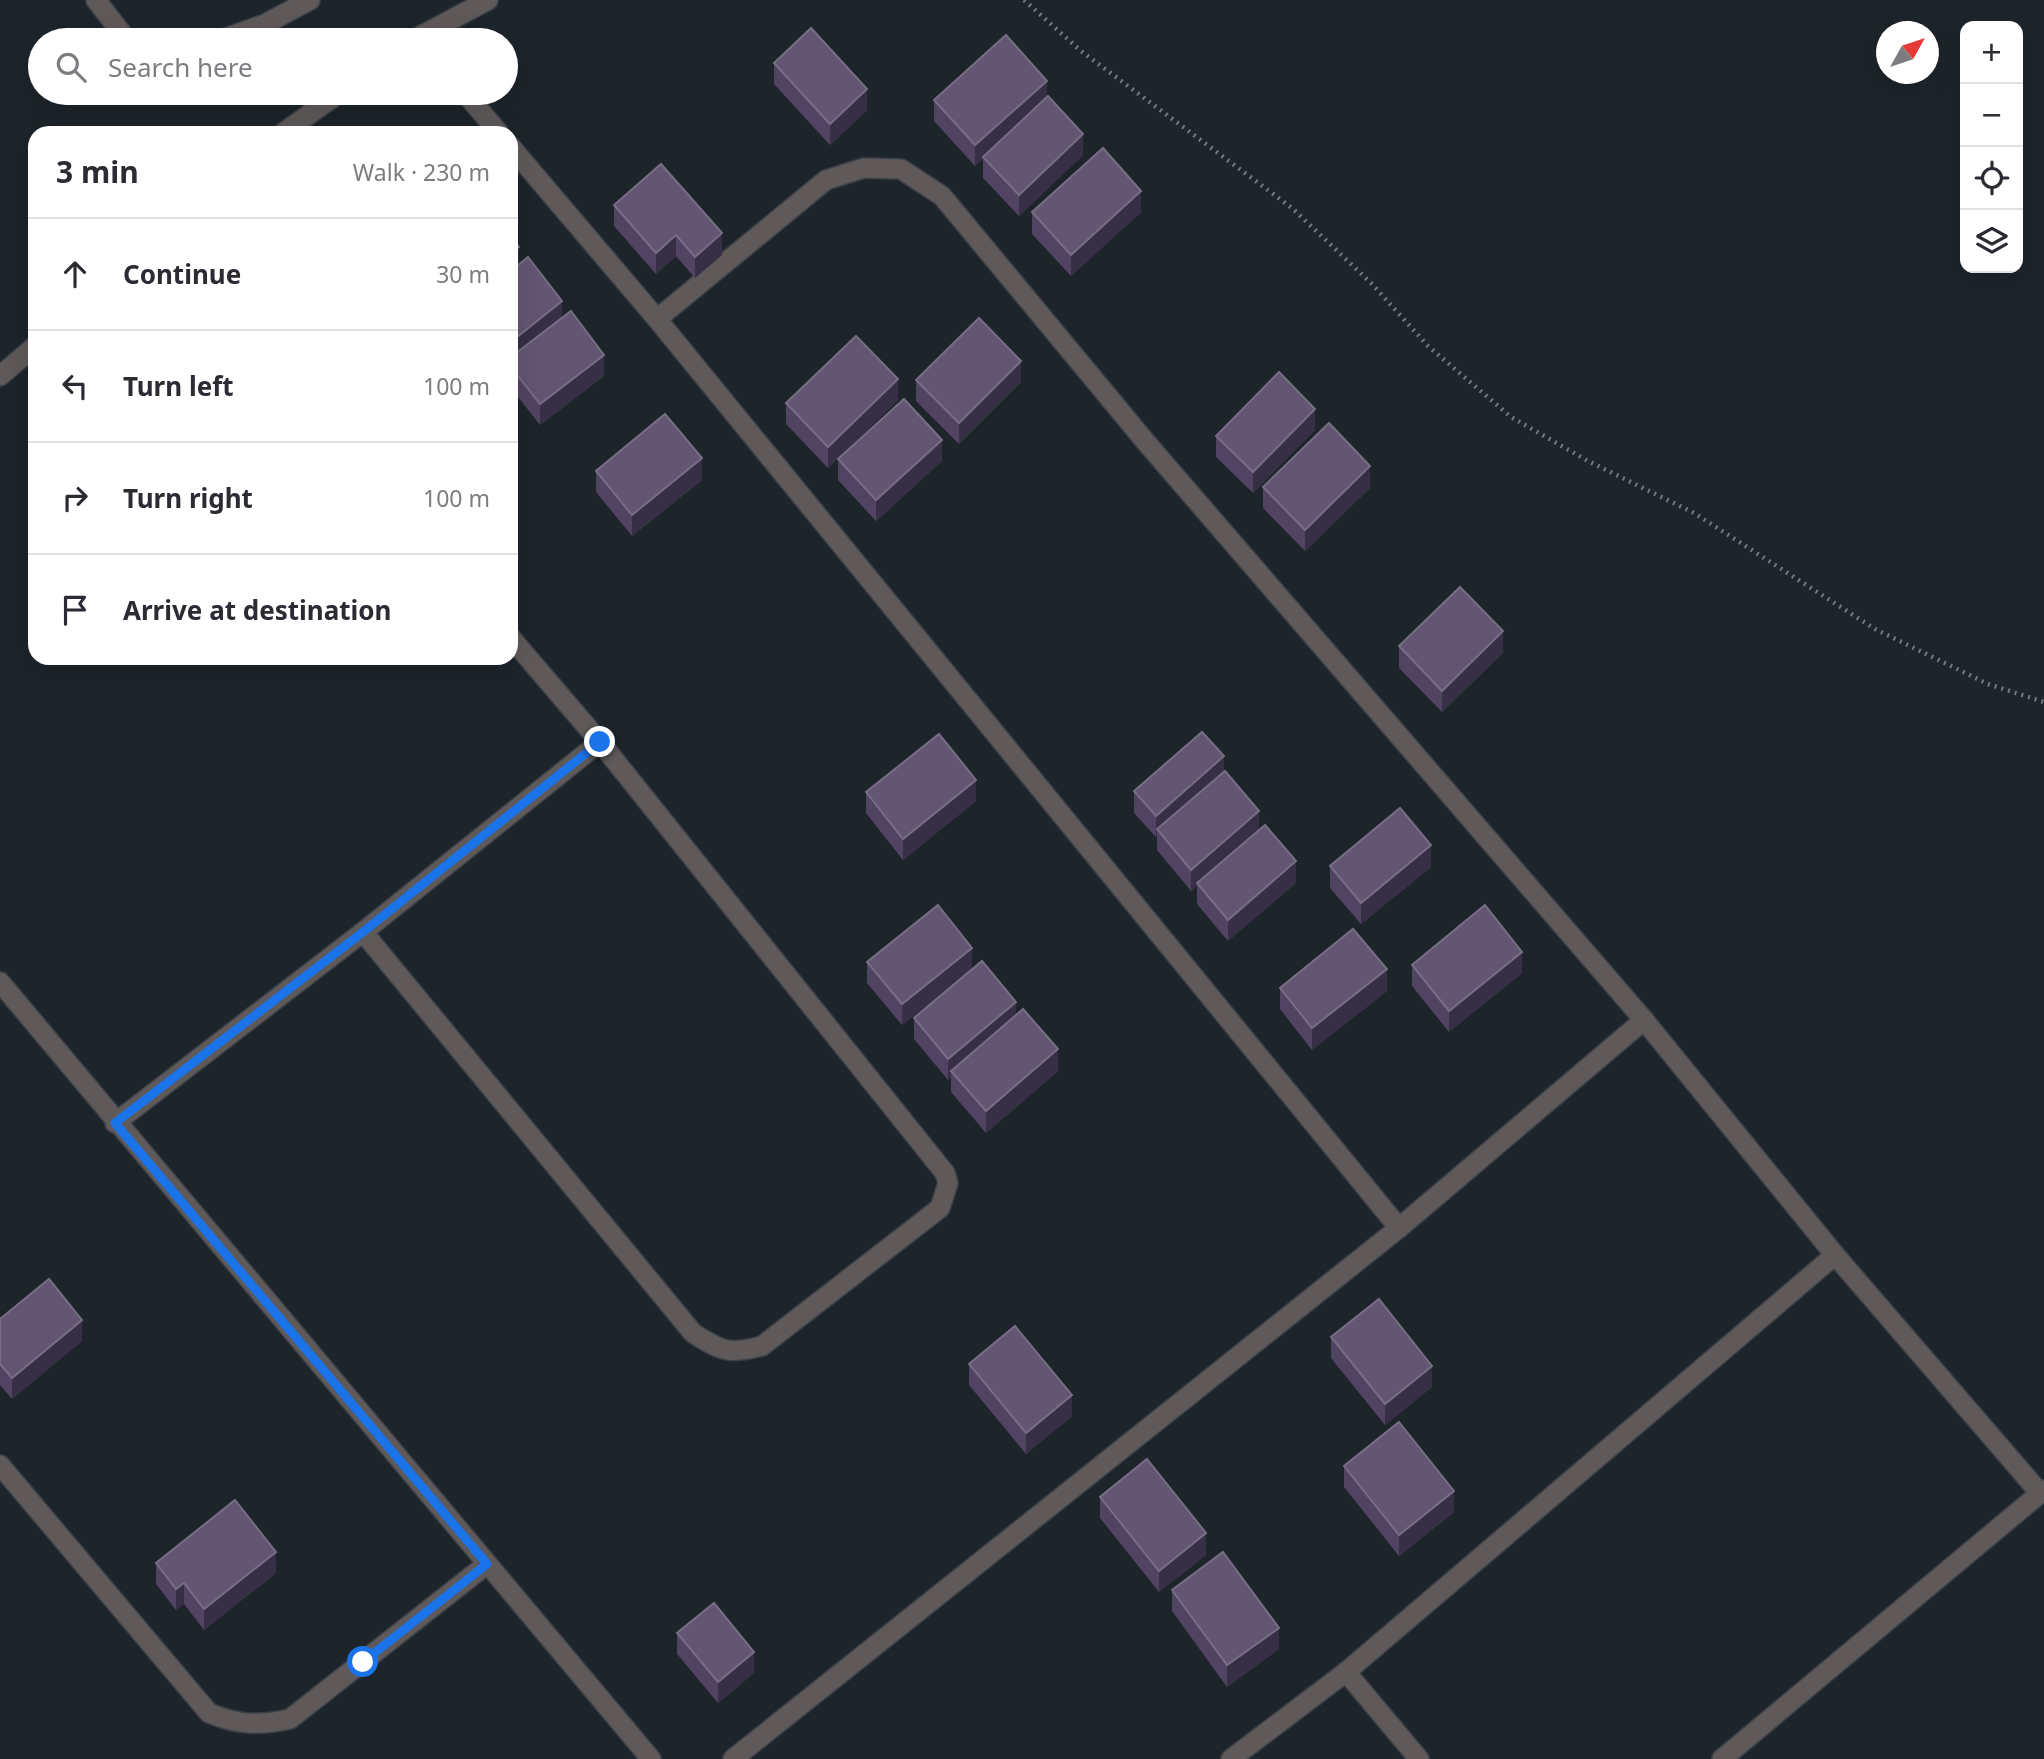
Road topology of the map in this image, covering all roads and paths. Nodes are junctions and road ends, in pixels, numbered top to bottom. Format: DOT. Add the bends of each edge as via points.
graph roads {
  1 [pos="96,0"];
  2 [pos="310,0"];
  3 [pos="488,0"];
  4 [pos="1024,0"];
  5 [pos="118,28"];
  6 [pos="254,28"];
  7 [pos="437,28"];
  8 [pos="322,105"];
  9 [pos="475,105"];
  10 [pos="293,126"];
  11 [pos="493,126"];
  12 [pos="518,155"];
  13 [pos="657,319"];
  14 [pos="28,352"];
  15 [pos="0,376"];
  16 [pos="518,646"];
  17 [pos="2044,702"];
  18 [pos="600,742"];
  19 [pos="363,932"];
  20 [pos="0,982"];
  21 [pos="1644,1020"];
  22 [pos="115,1123"];
  23 [pos="1399,1228"];
  24 [pos="1835,1255"];
  25 [pos="0,1465"];
  26 [pos="2042,1491"];
  27 [pos="487,1564"];
  28 [pos="1346,1672"];
  29 [pos="651,1759"];
  30 [pos="733,1759"];
  31 [pos="1231,1759"];
  32 [pos="1419,1759"];
  33 [pos="1722,1759"];
  1 -- 5 [label="street"];
  2 -- 6 [label="street"];
  3 -- 7 [label="street"];
  4 -- 17 [label="path" via="1081,51 1292,208 1429,346 1511,417 1694,513 1875,629 1988,684"];
  8 -- 10 [label="street"];
  9 -- 11 [label="street"];
  12 -- 13 [label="street"];
  13 -- 21 [label="street" via="826,180 864,168 901,169 942,196 1144,440"];
  13 -- 23 [label="street"];
  14 -- 15 [label="street"];
  16 -- 18 [label="street"];
  18 -- 19 [label="street"];
  18 -- 19 [label="street" via="946,1173 948,1183 940,1208 762,1346 720,1351 693,1333"];
  19 -- 22 [label="street"];
  20 -- 22 [label="street"];
  21 -- 23 [label="street"];
  21 -- 24 [label="street"];
  22 -- 27 [label="street"];
  23 -- 30 [label="street"];
  24 -- 26 [label="street"];
  24 -- 28 [label="street"];
  25 -- 27 [label="street" via="209,1713 232,1723 262,1726 290,1720"];
  26 -- 33 [label="street"];
  27 -- 29 [label="street"];
  28 -- 31 [label="street"];
  28 -- 32 [label="street"];
}
